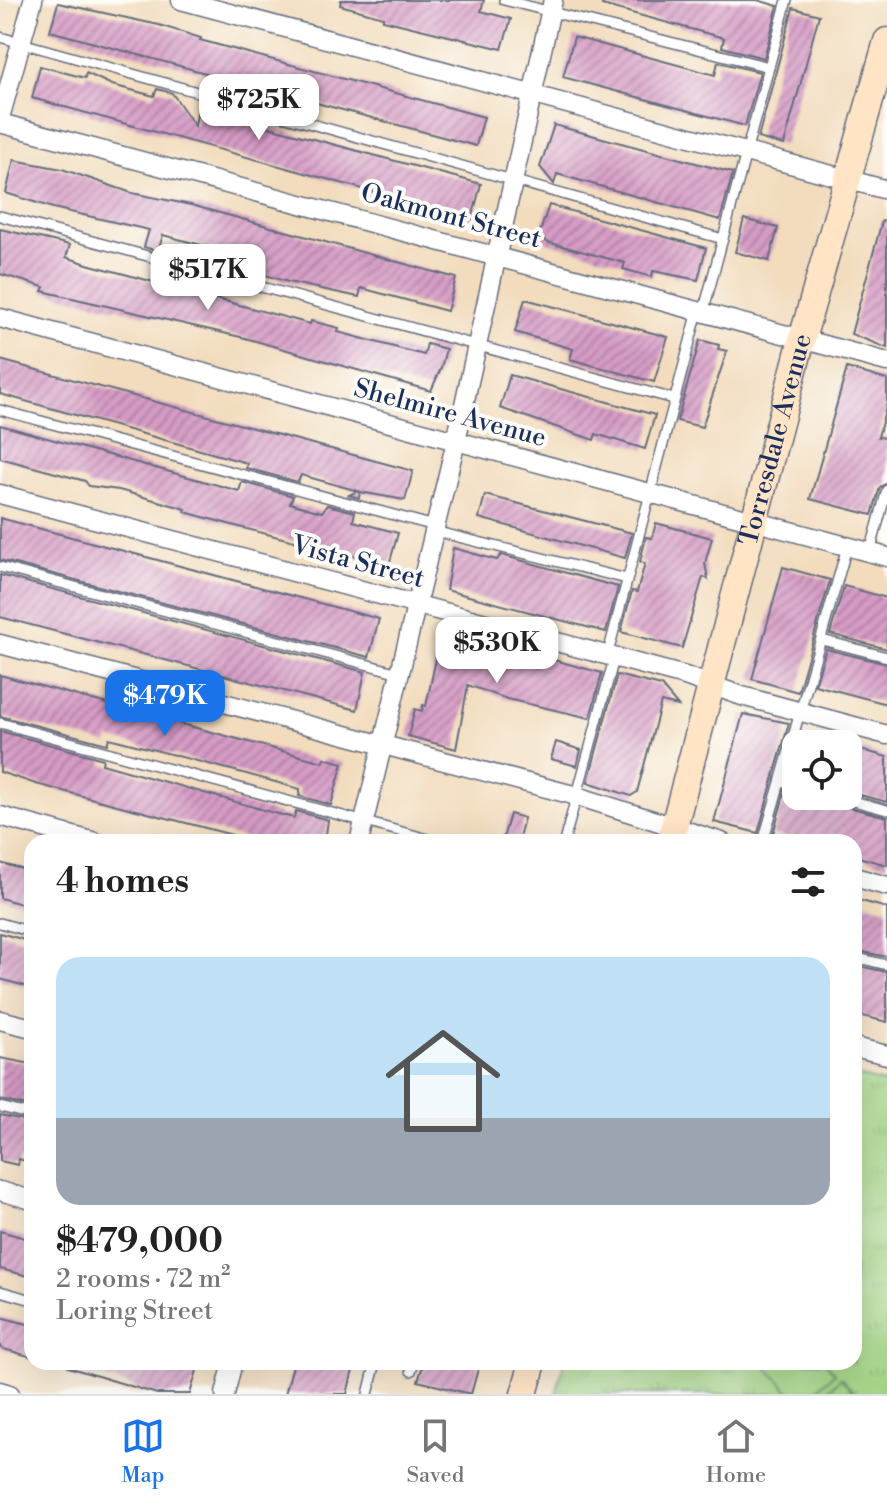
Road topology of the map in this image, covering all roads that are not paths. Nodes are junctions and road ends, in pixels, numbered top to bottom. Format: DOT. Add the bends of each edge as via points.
graph roads {
  1 [pos="33,0"];
  2 [pos="181,0"];
  3 [pos="504,0"];
  4 [pos="787,0"];
  5 [pos="551,6"];
  6 [pos="0,37"];
  7 [pos="887,41"];
  8 [pos="21,43"];
  9 [pos="769,67"];
  10 [pos="532,96"];
  11 [pos="0,120"];
  12 [pos="746,152"];
  13 [pos="514,178"];
  14 [pos="849,180"];
  15 [pos="887,190"];
  16 [pos="0,216"];
  17 [pos="723,239"];
  18 [pos="497,255"];
  19 [pos="700,312"];
  20 [pos="0,318"];
  21 [pos="802,339"];
  22 [pos="478,343"];
  23 [pos="887,362"];
  24 [pos="674,399"];
  25 [pos="0,410"];
  26 [pos="456,441"];
  27 [pos="887,490"];
  28 [pos="649,493"];
  29 [pos="0,494"];
  30 [pos="755,522"];
  31 [pos="435,529"];
  32 [pos="847,547"];
  33 [pos="878,555"];
  34 [pos="0,567"];
  35 [pos="627,579"];
  36 [pos="416,604"];
  37 [pos="822,640"];
  38 [pos="0,644"];
  39 [pos="887,657"];
  40 [pos="611,658"];
  41 [pos="399,673"];
  42 [pos="713,686"];
  43 [pos="802,712"];
  44 [pos="0,723"];
  45 [pos="887,735"];
  46 [pos="383,745"];
  47 [pos="781,782"];
  48 [pos="577,796"];
  49 [pos="862,803"];
  50 [pos="887,810"];
  51 [pos="0,816"];
  52 [pos="363,822"];
  53 [pos="66,834"];
  54 [pos="361,834"];
  55 [pos="409,834"];
  56 [pos="566,834"];
  57 [pos="670,834"];
  58 [pos="672,834"];
  59 [pos="765,834"];
  60 [pos="862,879"];
  61 [pos="887,886"];
  62 [pos="0,923"];
  63 [pos="24,930"];
  64 [pos="862,959"];
  65 [pos="887,965"];
  66 [pos="0,1020"];
  67 [pos="24,1026"];
  68 [pos="862,1049"];
  69 [pos="887,1055"];
  70 [pos="0,1107"];
  71 [pos="24,1113"];
  72 [pos="0,1191"];
  73 [pos="24,1198"];
  74 [pos="0,1291"];
  75 [pos="24,1298"];
  76 [pos="231,1370"];
  77 [pos="374,1370"];
  78 [pos="531,1370"];
  79 [pos="0,1391"];
  80 [pos="10,1394"];
  81 [pos="225,1394"];
  82 [pos="368,1394"];
  83 [pos="524,1394"];
  1 -- 8 [label="street"];
  2 -- 10 [label="street"];
  3 -- 5 [label="lane"];
  4 -- 9 [label="lane"];
  5 -- 9 [label="lane"];
  5 -- 10 [label="street"];
  6 -- 8 [label="lane"];
  7 -- 14 [label="street, Torresdale Avenue"];
  8 -- 11 [label="street"];
  8 -- 13 [label="lane"];
  9 -- 12 [label="lane"];
  10 -- 12 [label="street"];
  10 -- 13 [label="street"];
  11 -- 18 [label="street, Oakmont Street"];
  12 -- 14 [label="street"];
  12 -- 17 [label="lane"];
  13 -- 17 [label="lane"];
  13 -- 18 [label="street"];
  14 -- 15 [label="street"];
  14 -- 21 [label="street, Torresdale Avenue"];
  16 -- 22 [label="lane"];
  17 -- 19 [label="lane"];
  18 -- 19 [label="street, Oakmont Street"];
  18 -- 22 [label="street"];
  19 -- 21 [label="street, Oakmont Street"];
  19 -- 24 [label="lane"];
  20 -- 26 [label="street, Shelmire Avenue"];
  21 -- 23 [label="street, Oakmont Street"];
  21 -- 30 [label="street, Torresdale Avenue"];
  22 -- 24 [label="lane"];
  22 -- 26 [label="street"];
  24 -- 28 [label="lane"];
  25 -- 31 [label="lane"];
  26 -- 28 [label="street, Shelmire Avenue"];
  26 -- 31 [label="street"];
  27 -- 33 [label="lane"];
  28 -- 30 [label="street, Shelmire Avenue"];
  28 -- 35 [label="lane"];
  29 -- 36 [label="street, Vista Street"];
  30 -- 32 [label="street, Shelmire Avenue"];
  30 -- 42 [label="street, Torresdale Avenue"];
  31 -- 35 [label="lane"];
  31 -- 36 [label="street"];
  32 -- 33 [label="street, Shelmire Avenue"];
  32 -- 37 [label="lane"];
  34 -- 41 [label="lane"];
  35 -- 40 [label="lane"];
  36 -- 40 [label="street, Vista Street"];
  36 -- 41 [label="street"];
  37 -- 39 [label="lane"];
  37 -- 43 [label="lane"];
  38 -- 46 [label="street"];
  40 -- 42 [label="street, Vista Street"];
  40 -- 48 [label="lane"];
  41 -- 46 [label="street"];
  42 -- 43 [label="street, Vista Street"];
  42 -- 58 [label="street, Torresdale Avenue"];
  43 -- 45 [label="street, Vista Street"];
  43 -- 47 [label="lane"];
  44 -- 52 [label="lane"];
  46 -- 48 [label="street"];
  46 -- 52 [label="street"];
  47 -- 59 [label="lane"];
  48 -- 56 [label="lane"];
  48 -- 57 [label="street"];
  49 -- 50 [label="lane"];
  51 -- 53 [label="street"];
  52 -- 54 [label="street"];
  52 -- 55 [label="lane"];
  60 -- 61 [label="street"];
  62 -- 63 [label="lane"];
  64 -- 65 [label="lane"];
  66 -- 67 [label="street"];
  68 -- 69 [label="street"];
  70 -- 71 [label="lane"];
  72 -- 73 [label="street"];
  74 -- 75 [label="lane"];
  76 -- 81 [label="street"];
  77 -- 82 [label="lane"];
  78 -- 83 [label="street"];
  79 -- 80 [label="street"];
}
